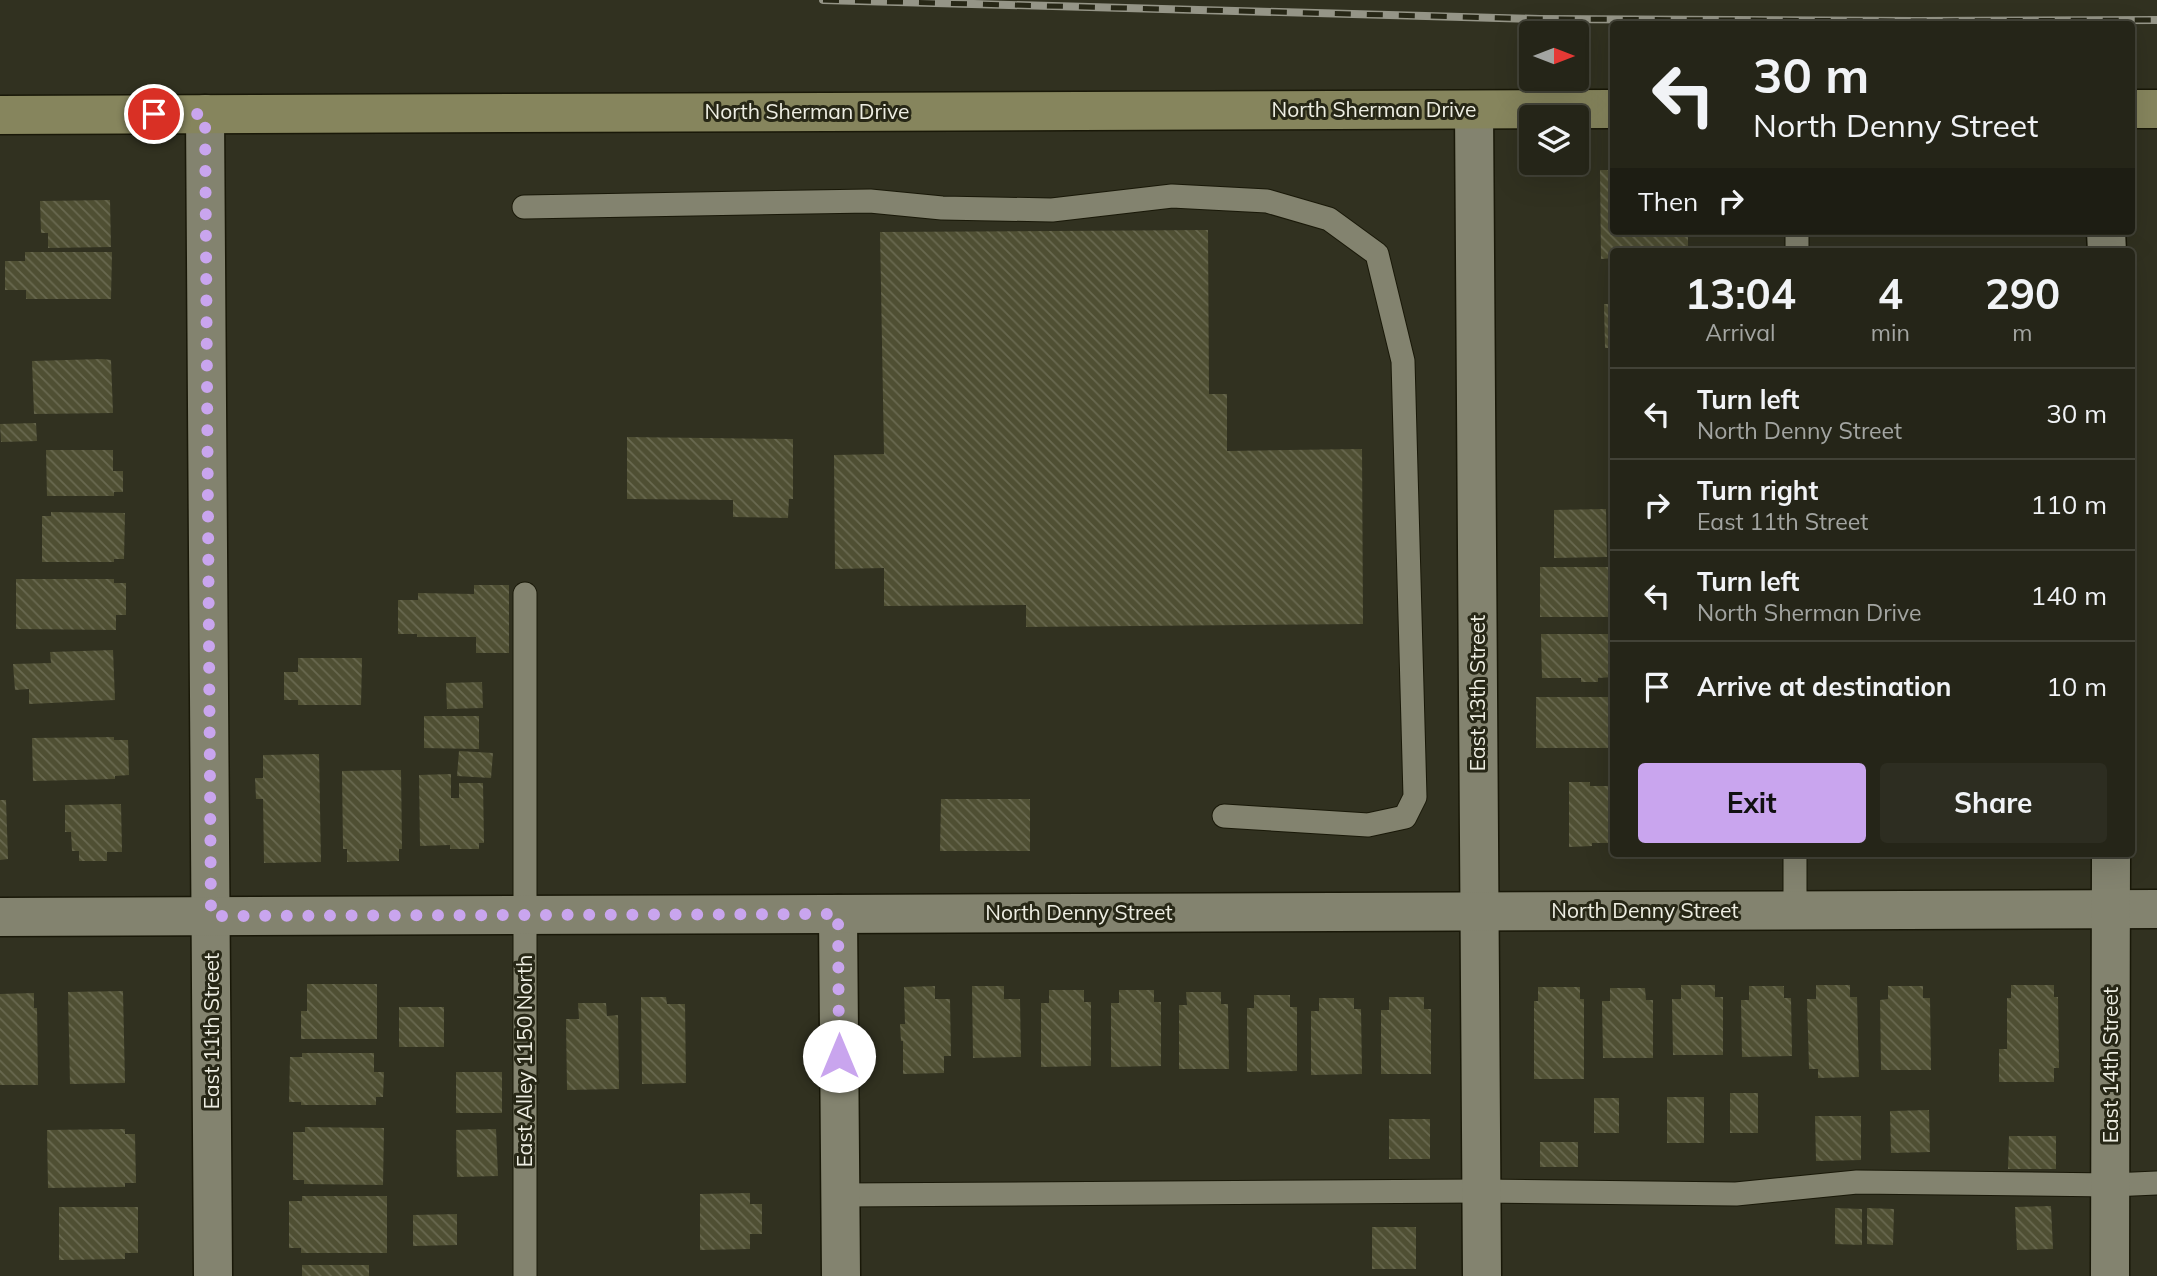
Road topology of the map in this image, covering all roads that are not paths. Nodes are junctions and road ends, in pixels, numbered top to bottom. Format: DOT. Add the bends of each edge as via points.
graph roads {
  1 [pos="2135,109"];
  2 [pos="2157,109"];
  3 [pos="1474,110"];
  4 [pos="1610,110"];
  5 [pos="205,114"];
  6 [pos="0,115"];
  7 [pos="524,207"];
  8 [pos="525,594"];
  9 [pos="1224,816"];
  10 [pos="1795,857"];
  11 [pos="2111,857"];
  12 [pos="2112,909"];
  13 [pos="2157,909"];
  14 [pos="1480,911"];
  15 [pos="1795,911"];
  16 [pos="838,914"];
  17 [pos="524,915"];
  18 [pos="211,916"];
  19 [pos="0,917"];
  20 [pos="2157,1183"];
  21 [pos="2111,1185"];
  22 [pos="1482,1191"];
  23 [pos="840,1195"];
  24 [pos="213,1276"];
  25 [pos="525,1276"];
  26 [pos="841,1276"];
  27 [pos="1482,1276"];
  28 [pos="2110,1276"];
  1 -- 2 [label="main road"];
  3 -- 4 [label="main road, North Sherman Drive"];
  3 -- 5 [label="main road, North Sherman Drive"];
  3 -- 14 [label="street, East 13th Street"];
  5 -- 6 [label="main road, North Sherman Drive"];
  5 -- 18 [label="street, East 11th Street"];
  7 -- 9 [label="lane" via="870,201 1052,210 1172,196 1267,201 1329,219 1377,254 1403,361 1415,797 1405,817 1368,825"];
  8 -- 17 [label="lane, East Alley 1150 North"];
  10 -- 15 [label="lane"];
  11 -- 12 [label="street, East 14th Street"];
  12 -- 13 [label="street, North Denny Street"];
  12 -- 15 [label="street, North Denny Street"];
  12 -- 21 [label="street, East 14th Street"];
  14 -- 15 [label="street, North Denny Street"];
  14 -- 16 [label="street, North Denny Street"];
  14 -- 22 [label="street, East 13th Street"];
  16 -- 17 [label="street, North Denny Street"];
  16 -- 23 [label="street"];
  17 -- 18 [label="street, North Denny Street"];
  17 -- 25 [label="lane, East Alley 1150 North"];
  18 -- 19 [label="street, North Denny Street"];
  18 -- 24 [label="street, East 11th Street"];
  20 -- 21 [label="lane"];
  21 -- 22 [label="lane" via="1857,1182 1736,1194"];
  21 -- 28 [label="street, East 14th Street"];
  22 -- 23 [label="lane"];
  22 -- 27 [label="street, East 13th Street"];
  23 -- 26 [label="street"];
}
